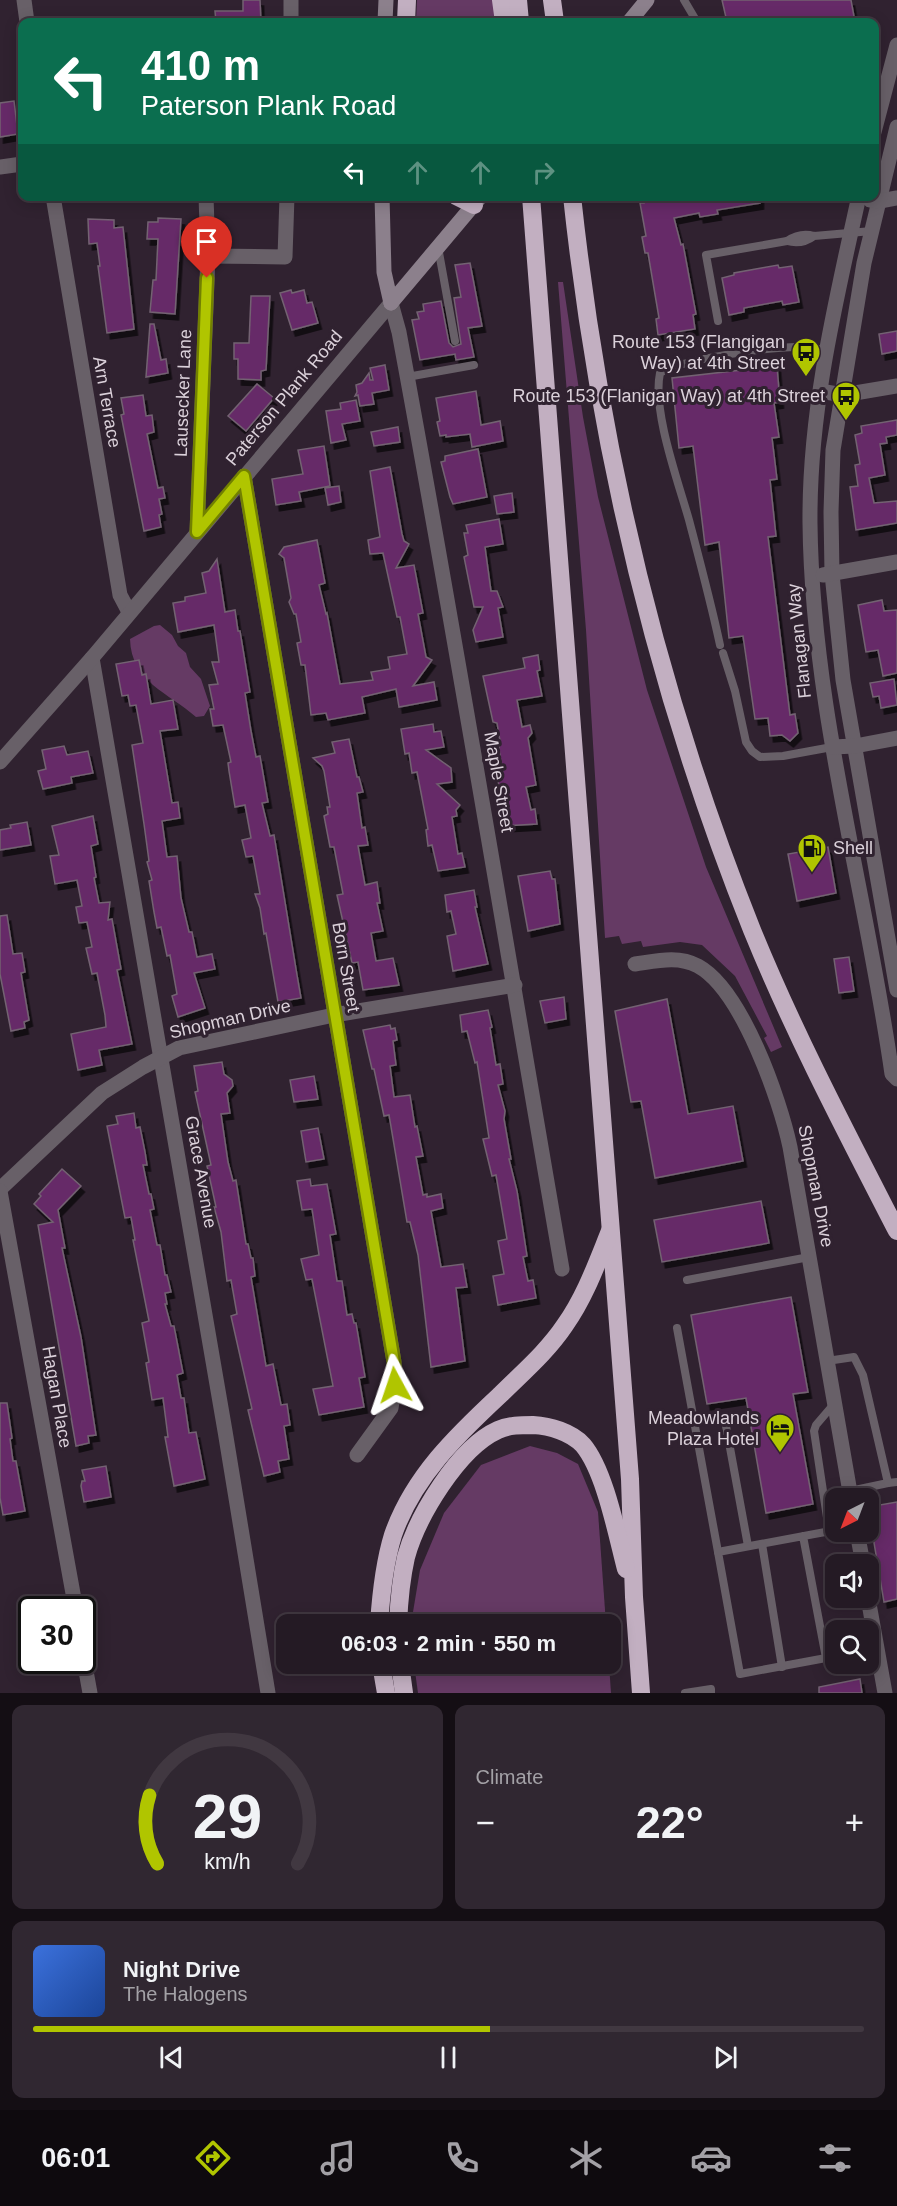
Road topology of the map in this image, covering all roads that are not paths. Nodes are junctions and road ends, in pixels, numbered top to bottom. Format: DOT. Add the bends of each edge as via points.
graph roads {
  1 [pos="24,0"];
  2 [pos="291,0"];
  3 [pos="386,0"];
  4 [pos="407,0"];
  5 [pos="501,0"];
  6 [pos="518,0"];
  7 [pos="552,0"];
  8 [pos="558,0"];
  9 [pos="647,0"];
  10 [pos="684,0"];
  11 [pos="26,18"];
  12 [pos="291,18"];
  13 [pos="385,18"];
  14 [pos="406,18"];
  15 [pos="503,18"];
  16 [pos="520,18"];
  17 [pos="555,18"];
  18 [pos="556,18"];
  19 [pos="632,18"];
  20 [pos="695,18"];
  21 [pos="897,45"];
  22 [pos="881,104"];
  23 [pos="897,106"];
  24 [pos="879,112"];
  25 [pos="897,127"];
  26 [pos="18,165"];
  27 [pos="0,167"];
  28 [pos="897,198"];
  29 [pos="54,201"];
  30 [pos="206,201"];
  31 [pos="287,201"];
  32 [pos="382,201"];
  33 [pos="478,201"];
  34 [pos="531,201"];
  35 [pos="573,201"];
  36 [pos="858,201"];
  37 [pos="880,201"];
  38 [pos="872,231"];
  39 [pos="851,232"];
  40 [pos="438,247"];
  41 [pos="208,256"];
  42 [pos="391,303"];
  43 [pos="718,321"];
  44 [pos="455,341"];
  45 [pos="825,350"];
  46 [pos="474,365"];
  47 [pos="407,377"];
  48 [pos="897,386"];
  49 [pos="820,391"];
  50 [pos="843,395"];
  51 [pos="244,476"];
  52 [pos="811,486"];
  53 [pos="831,487"];
  54 [pos="197,532"];
  55 [pos="897,562"];
  56 [pos="832,574"];
  57 [pos="812,576"];
  58 [pos="129,612"];
  59 [pos="839,653"];
  60 [pos="819,657"];
  61 [pos="92,658"];
  62 [pos="897,738"];
  63 [pos="855,746"];
  64 [pos="832,747"];
  65 [pos="0,762"];
  66 [pos="869,829"];
  67 [pos="848,832"];
  68 [pos="891,914"];
  69 [pos="864,919"];
  70 [pos="635,964"];
  71 [pos="515,985"];
  72 [pos="897,990"];
  73 [pos="334,1016"];
  74 [pos="162,1056"];
  75 [pos="897,1079"];
  76 [pos="0,1190"];
  77 [pos="611,1228"];
  78 [pos="897,1231"];
  79 [pos="809,1257"];
  80 [pos="562,1269"];
  81 [pos="687,1280"];
  82 [pos="677,1328"];
  83 [pos="827,1361"];
  84 [pos="835,1404"];
  85 [pos="726,1426"];
  86 [pos="357,1455"];
  87 [pos="892,1483"];
  88 [pos="849,1488"];
  89 [pos="874,1488"];
  90 [pos="825,1492"];
  91 [pos="825,1532"];
  92 [pos="803,1536"];
  93 [pos="762,1544"];
  94 [pos="748,1546"];
  95 [pos="718,1552"];
  96 [pos="73,1596"];
  97 [pos="634,1597"];
  98 [pos="870,1608"];
  99 [pos="380,1614"];
  100 [pos="398,1614"];
  101 [pos="782,1666"];
  102 [pos="87,1674"];
  103 [pos="383,1674"];
  104 [pos="401,1674"];
  105 [pos="889,1691"];
  106 [pos="90,1693"];
  107 [pos="268,1693"];
  108 [pos="386,1693"];
  109 [pos="404,1693"];
  110 [pos="641,1693"];
  111 [pos="685,1693"];
  112 [pos="711,1693"];
  1 -- 11 [label="street"];
  2 -- 12 [label="street"];
  3 -- 13 [label="main road"];
  4 -- 14 [label="highway"];
  5 -- 15 [label="highway"];
  6 -- 16 [label="highway"];
  7 -- 17 [label="highway"];
  8 -- 18 [label="highway"];
  9 -- 19 [label="main road"];
  10 -- 20 [label="lane"];
  21 -- 22 [label="street"];
  22 -- 23 [label="street"];
  22 -- 24 [label="street"];
  25 -- 37 [label="street"];
  26 -- 27 [label="street"];
  28 -- 37 [label="street"];
  29 -- 58 [label="street, Arn Terrace" via="120,595"];
  30 -- 41 [label="street, Lausecker Lane"];
  31 -- 41 [label="street" via="285,256"];
  32 -- 42 [label="main road" via="384,273"];
  33 -- 40 [label="main road, Paterson Plank Road"];
  34 -- 77 [label="highway"];
  35 -- 78 [label="highway" via="608,438 642,588 675,708 722,852 762,954 819,1080"];
  36 -- 39 [label="street, Flanagan Way"];
  37 -- 38 [label="street"];
  38 -- 39 [label="lane"];
  38 -- 50 [label="street"];
  39 -- 43 [label="lane" via="807,234 706,255"];
  39 -- 45 [label="street, Flanagan Way"];
  40 -- 42 [label="main road, Paterson Plank Road"];
  40 -- 44 [label="lane"];
  41 -- 54 [label="street, Lausecker Lane"];
  42 -- 47 [label="street, Maple Street"];
  42 -- 51 [label="street, Paterson Plank Road"];
  45 -- 49 [label="street, Flanagan Way"];
  45 -- 64 [label="lane" via="802,347 670,366 660,373 657,387 666,441 746,742 760,757"];
  46 -- 47 [label="lane"];
  47 -- 71 [label="street, Maple Street"];
  48 -- 50 [label="street"];
  49 -- 50 [label="street"];
  49 -- 52 [label="street, Flanagan Way"];
  50 -- 53 [label="street"];
  51 -- 54 [label="street, Paterson Plank Road"];
  51 -- 73 [label="street, Born Street"];
  52 -- 53 [label="street"];
  52 -- 57 [label="street, Flanagan Way"];
  53 -- 56 [label="street"];
  54 -- 58 [label="street, Paterson Plank Road"];
  55 -- 56 [label="street"];
  56 -- 57 [label="street"];
  56 -- 59 [label="street"];
  57 -- 60 [label="street, Flanagan Way"];
  58 -- 61 [label="street, Paterson Plank Road"];
  59 -- 60 [label="street"];
  59 -- 63 [label="street"];
  60 -- 64 [label="street, Flanagan Way"];
  61 -- 65 [label="street, Paterson Plank Road"];
  61 -- 74 [label="street, Grace Avenue"];
  62 -- 63 [label="street"];
  63 -- 64 [label="street"];
  63 -- 66 [label="street"];
  64 -- 67 [label="street, Flanagan Way"];
  66 -- 67 [label="street"];
  66 -- 68 [label="street"];
  67 -- 69 [label="street, Flanagan Way"];
  68 -- 69 [label="street"];
  68 -- 72 [label="street"];
  69 -- 75 [label="street, Flanagan Way" via="892,1074"];
  70 -- 79 [label="street, Shopman Drive" via="670,959 699,966 716,981 740,1017 761,1057 785,1124"];
  71 -- 73 [label="street, Shopman Drive"];
  71 -- 80 [label="street, Maple Street"];
  73 -- 74 [label="street, Shopman Drive" via="178,1048"];
  73 -- 86 [label="street, Born Street" via="395,1370 391,1408"];
  74 -- 76 [label="street, Shopman Drive" via="102,1093"];
  74 -- 107 [label="street, Grace Avenue"];
  76 -- 96 [label="street, Hagan Place"];
  77 -- 97 [label="highway" via="630,1479"];
  77 -- 99 [label="highway" via="582,1297 565,1326 547,1349 458,1434 421,1480 394,1533 386,1561"];
  79 -- 81 [label="lane"];
  79 -- 83 [label="street, Shopman Drive"];
  82 -- 95 [label="lane"];
  83 -- 84 [label="street, Shopman Drive"];
  83 -- 87 [label="lane" via="854,1357 863,1375"];
  84 -- 88 [label="street, Shopman Drive"];
  84 -- 90 [label="lane" via="814,1431"];
  85 -- 94 [label="lane"];
  87 -- 89 [label="lane"];
  91 -- 92 [label="lane"];
  92 -- 93 [label="lane"];
  92 -- 101 [label="lane" via="826,1658"];
  93 -- 94 [label="lane"];
  93 -- 101 [label="lane"];
  94 -- 95 [label="lane"];
  95 -- 101 [label="lane" via="740,1674"];
  97 -- 100 [label="highway" via="592,1458 581,1443 563,1431 518,1425 498,1430 477,1443 439,1488 419,1522 407,1556"];
  97 -- 110 [label="highway"];
  98 -- 105 [label="street"];
  102 -- 106 [label="street"];
  103 -- 108 [label="highway"];
  104 -- 109 [label="highway"];
  111 -- 112 [label="lane" via="711,1689"];
}
